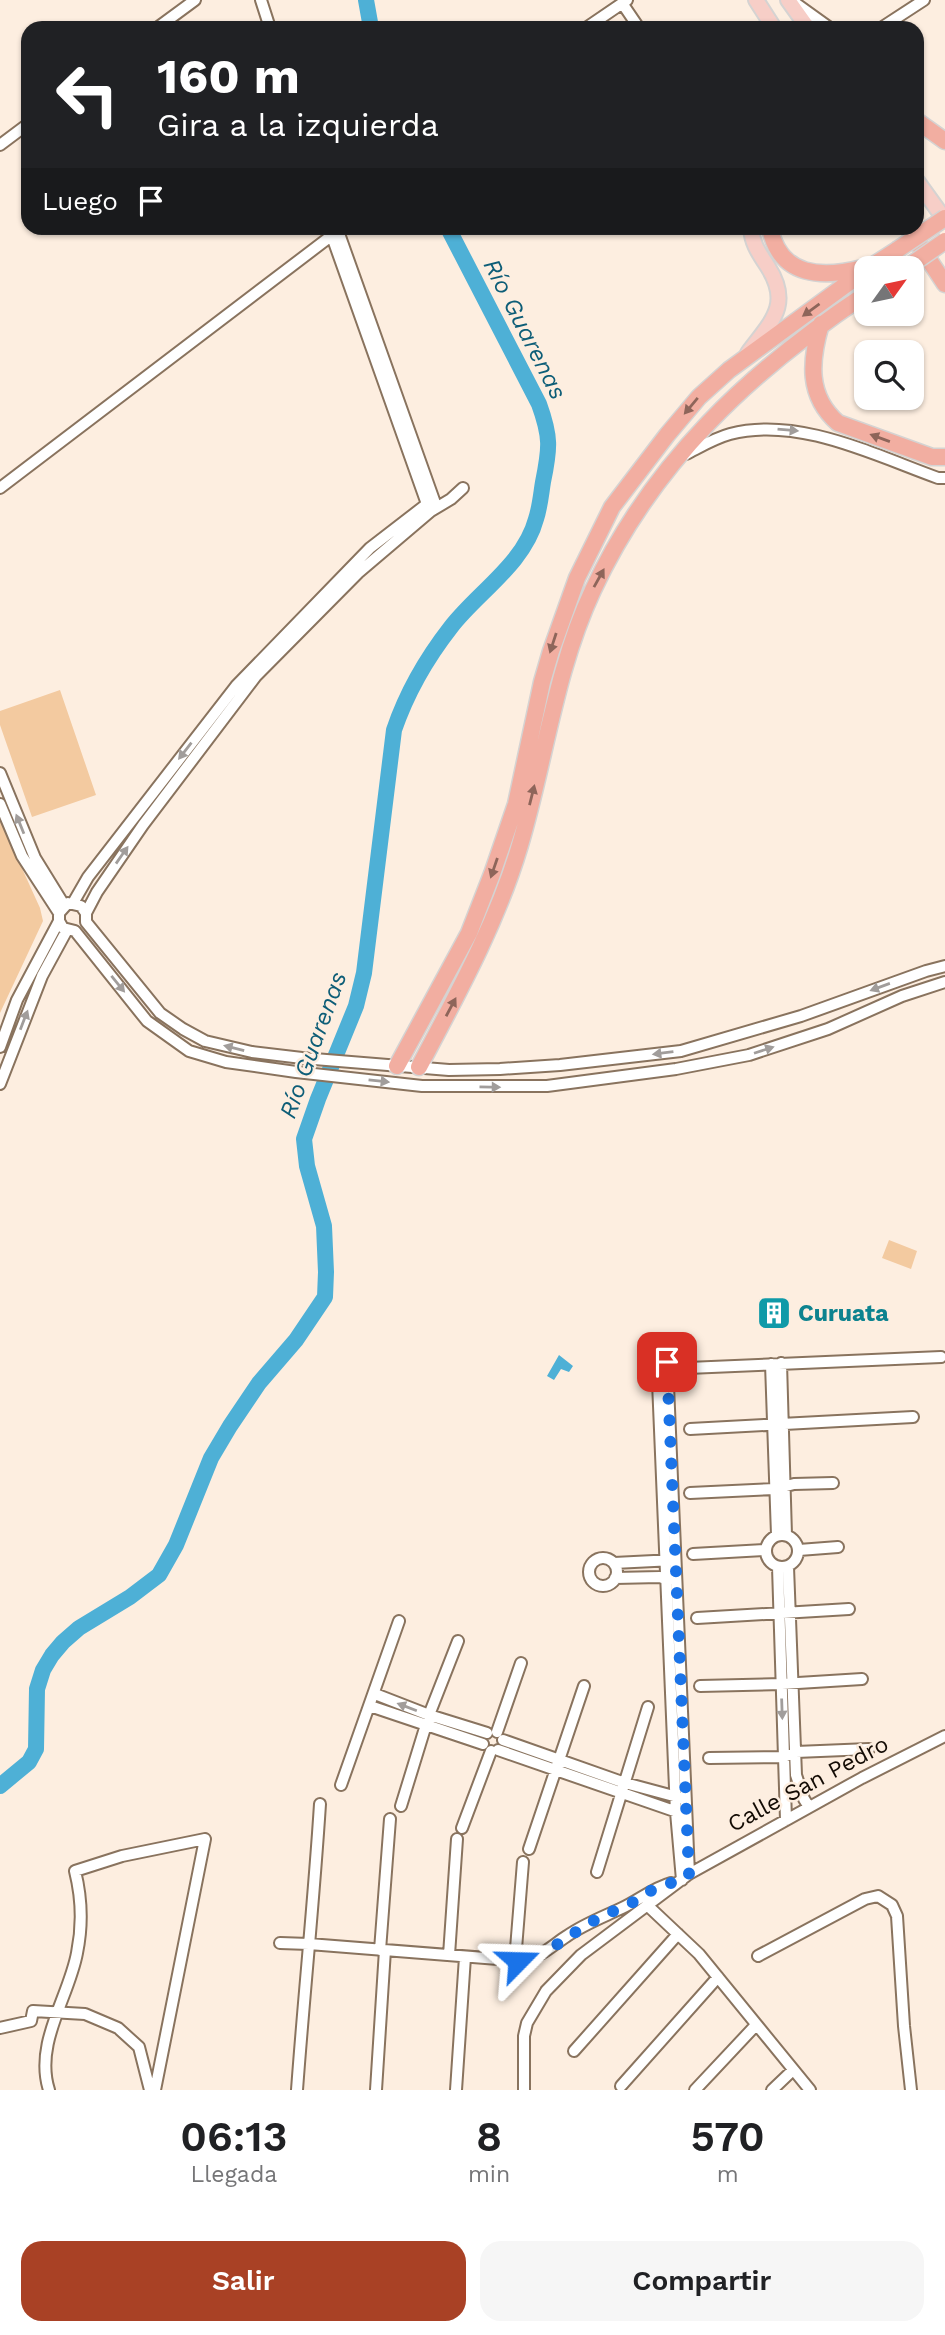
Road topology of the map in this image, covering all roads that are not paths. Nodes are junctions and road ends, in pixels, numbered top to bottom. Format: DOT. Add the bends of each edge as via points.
graph roads {
  1 [pos="195,0"];
  2 [pos="254,0"];
  3 [pos="261,0"];
  4 [pos="754,0"];
  5 [pos="789,0"];
  6 [pos="924,0"];
  7 [pos="625,2"];
  8 [pos="166,21"];
  9 [pos="261,21"];
  10 [pos="268,21"];
  11 [pos="596,21"];
  12 [pos="635,21"];
  13 [pos="760,21"];
  14 [pos="769,21"];
  15 [pos="802,21"];
  16 [pos="820,21"];
  17 [pos="892,21"];
  18 [pos="924,126"];
  19 [pos="21,129"];
  20 [pos="945,141"];
  21 [pos="0,145"];
  22 [pos="924,190"];
  23 [pos="945,219"];
  24 [pos="924,233"];
  25 [pos="329,235"];
  26 [pos="338,235"];
  27 [pos="752,235"];
  28 [pos="773,235"];
  29 [pos="913,235"];
  30 [pos="920,235"];
  31 [pos="945,241"];
  32 [pos="888,256"];
  33 [pos="924,256"];
  34 [pos="854,271"];
  35 [pos="854,279"];
  36 [pos="945,284"];
  37 [pos="854,302"];
  38 [pos="821,324"];
  39 [pos="742,361"];
  40 [pos="945,457"];
  41 [pos="677,458"];
  42 [pos="945,478"];
  43 [pos="0,488"];
  44 [pos="463,488"];
  45 [pos="429,496"];
  46 [pos="431,511"];
  47 [pos="0,773"];
  48 [pos="0,804"];
  49 [pos="66,917"];
  50 [pos="86,917"];
  51 [pos="945,966"];
  52 [pos="945,982"];
  53 [pos="0,1047"];
  54 [pos="397,1066"];
  55 [pos="419,1067"];
  56 [pos="0,1084"];
  57 [pos="405,1084"];
  58 [pos="941,1357"];
  59 [pos="667,1362"];
  60 [pos="776,1364"];
  61 [pos="688,1368"];
  62 [pos="913,1417"];
  63 [pos="778,1424"];
  64 [pos="690,1429"];
  65 [pos="833,1483"];
  66 [pos="780,1488"];
  67 [pos="690,1493"];
  68 [pos="782,1535"];
  69 [pos="838,1547"];
  70 [pos="765,1550"];
  71 [pos="799,1550"];
  72 [pos="693,1554"];
  73 [pos="670,1562"];
  74 [pos="783,1567"];
  75 [pos="668,1580"];
  76 [pos="849,1609"];
  77 [pos="785,1614"];
  78 [pos="697,1618"];
  79 [pos="399,1621"];
  80 [pos="458,1641"];
  81 [pos="521,1663"];
  82 [pos="862,1679"];
  83 [pos="787,1684"];
  84 [pos="584,1686"];
  85 [pos="700,1686"];
  86 [pos="374,1694"];
  87 [pos="370,1706"];
  88 [pos="648,1707"];
  89 [pos="427,1720"];
  90 [pos="945,1736"];
  91 [pos="493,1742"];
  92 [pos="869,1749"];
  93 [pos="796,1752"];
  94 [pos="784,1757"];
  95 [pos="709,1758"];
  96 [pos="557,1765"];
  97 [pos="341,1785"];
  98 [pos="624,1787"];
  99 [pos="681,1799"];
  100 [pos="320,1804"];
  101 [pos="401,1806"];
  102 [pos="809,1807"];
  103 [pos="682,1814"];
  104 [pos="390,1819"];
  105 [pos="786,1820"];
  106 [pos="462,1828"];
  107 [pos="457,1839"];
  108 [pos="529,1849"];
  109 [pos="523,1862"];
  110 [pos="597,1872"];
  111 [pos="683,1879"];
  112 [pos="647,1905"];
  113 [pos="678,1934"];
  114 [pos="280,1943"];
  115 [pos="309,1944"];
  116 [pos="383,1950"];
  117 [pos="449,1955"];
  118 [pos="758,1956"];
  119 [pos="465,1957"];
  120 [pos="515,1961"];
  121 [pos="718,1977"];
  122 [pos="57,2012"];
  123 [pos="756,2025"];
  124 [pos="0,2028"];
  125 [pos="574,2050"];
  126 [pos="793,2070"];
  127 [pos="621,2086"];
  128 [pos="49,2090"];
  129 [pos="153,2090"];
  130 [pos="297,2090"];
  131 [pos="376,2090"];
  132 [pos="456,2090"];
  133 [pos="524,2090"];
  134 [pos="695,2090"];
  135 [pos="772,2090"];
  136 [pos="810,2090"];
  137 [pos="911,2090"];
  1 -- 8 [label="street"];
  2 -- 9 [label="street"];
  3 -- 10 [label="street"];
  4 -- 13 [label="main road"];
  4 -- 14 [label="main road"];
  5 -- 15 [label="main road"];
  5 -- 16 [label="street"];
  6 -- 17 [label="street"];
  7 -- 11 [label="street"];
  7 -- 12 [label="street"];
  18 -- 20 [label="highway"];
  19 -- 21 [label="street"];
  22 -- 23 [label="main road"];
  23 -- 24 [label="highway, bridge"];
  25 -- 43 [label="street"];
  26 -- 45 [label="street"];
  27 -- 39 [label="main road" via="774,277 780,300 771,322"];
  28 -- 34 [label="highway" via="779,249 802,271"];
  29 -- 36 [label="highway"];
  30 -- 32 [label="highway, bridge"];
  31 -- 33 [label="highway, bridge"];
  35 -- 39 [label="highway, one-way"];
  37 -- 38 [label="highway"];
  40 -- 38 [label="highway, one-way" via="932,457 838,423 830,416 822,406 813,374"];
  38 -- 41 [label="highway" via="734,397"];
  39 -- 54 [label="highway, one-way" via="699,397 612,507 577,578 542,682 516,804 492,874 468,933"];
  41 -- 42 [label="street, one-way" via="728,434 785,429"];
  55 -- 41 [label="highway, one-way" via="470,972 520,846 569,652 592,591 638,507"];
  44 -- 46 [label="street"];
  45 -- 46 [label="street" via="435,503"];
  45 -- 49 [label="street, one-way" via="427,504 370,548 236,686 88,877"];
  50 -- 46 [label="street, one-way" via="97,891 143,825 256,676 358,573"];
  49 -- 47 [label="street, one-way" via="35,858"];
  48 -- 49 [label="street" via="22,856"];
  49 -- 50 [label="street" via="81,906"];
  49 -- 50 [label="street" via="80,929"];
  49 -- 53 [label="street" via="17,1000"];
  56 -- 49 [label="street, one-way"];
  49 -- 57 [label="street, one-way" via="148,1021 181,1045 226,1062"];
  54 -- 50 [label="street, one-way" via="252,1052 205,1041 160,1013"];
  51 -- 55 [label="street, one-way" via="681,1051 512,1069"];
  57 -- 52 [label="street, one-way" via="547,1086 676,1069 749,1055"];
  54 -- 55 [label="street"];
  54 -- 57 [label="street"];
  55 -- 57 [label="street"];
  58 -- 60 [label="street"];
  59 -- 73 [label="street" via="663,1382"];
  60 -- 61 [label="street"];
  60 -- 63 [label="street"];
  62 -- 63 [label="street"];
  63 -- 64 [label="street"];
  63 -- 66 [label="street"];
  65 -- 66 [label="street"];
  66 -- 67 [label="street"];
  66 -- 68 [label="street"];
  68 -- 70 [label="street" via="771,1538"];
  68 -- 71 [label="street" via="795,1540"];
  69 -- 71 [label="street"];
  70 -- 72 [label="street"];
  70 -- 74 [label="street" via="769,1561"];
  71 -- 74 [label="street" via="796,1560"];
  73 -- 75 [label="street"];
  73 -- 75 [label="street" via="615,1569"];
  73 -- 99 [label="street"];
  74 -- 77 [label="street"];
  75 -- 99 [label="street"];
  76 -- 77 [label="street"];
  77 -- 78 [label="street"];
  77 -- 83 [label="street"];
  79 -- 86 [label="street"];
  80 -- 89 [label="street"];
  81 -- 91 [label="street"];
  82 -- 83 [label="street"];
  83 -- 85 [label="street"];
  83 -- 93 [label="street"];
  83 -- 94 [label="street, one-way"];
  84 -- 96 [label="street"];
  86 -- 87 [label="street"];
  89 -- 86 [label="street, one-way"];
  87 -- 89 [label="street"];
  87 -- 97 [label="street"];
  88 -- 98 [label="street"];
  89 -- 91 [label="street"];
  89 -- 101 [label="street"];
  90 -- 102 [label="street, Calle San Pedro"];
  91 -- 96 [label="street"];
  91 -- 106 [label="street"];
  92 -- 93 [label="street"];
  93 -- 94 [label="street"];
  93 -- 102 [label="street" via="796,1775"];
  94 -- 95 [label="street"];
  94 -- 105 [label="street"];
  96 -- 98 [label="street"];
  96 -- 108 [label="street"];
  98 -- 99 [label="street"];
  98 -- 103 [label="street"];
  98 -- 110 [label="street"];
  99 -- 103 [label="street"];
  100 -- 115 [label="street"];
  102 -- 105 [label="street, Calle San Pedro"];
  103 -- 111 [label="street"];
  104 -- 116 [label="street"];
  105 -- 111 [label="street, Calle San Pedro"];
  107 -- 117 [label="street"];
  109 -- 120 [label="street"];
  111 -- 112 [label="street, Calle San Pedro"];
  111 -- 120 [label="street" via="600,1917 536,1958"];
  112 -- 113 [label="street"];
  112 -- 133 [label="street, Calle San Pedro" via="580,1955 547,1991 527,2023"];
  113 -- 121 [label="street"];
  113 -- 125 [label="street"];
  114 -- 115 [label="street"];
  115 -- 116 [label="street"];
  115 -- 130 [label="street"];
  116 -- 117 [label="street"];
  116 -- 131 [label="street"];
  117 -- 119 [label="street"];
  118 -- 137 [label="street" via="865,1899 877,1896 887,1900 897,1916"];
  119 -- 120 [label="street"];
  119 -- 132 [label="street"];
  121 -- 123 [label="street"];
  121 -- 127 [label="street"];
  122 -- 124 [label="street" via="33,2011 31,2021"];
  122 -- 128 [label="street" via="47,2044"];
  122 -- 129 [label="street" via="85,2014 119,2029 139,2047"];
  122 -- 129 [label="street" via="77,1954 82,1897 75,1871 205,1839"];
  123 -- 126 [label="street"];
  123 -- 134 [label="street"];
  126 -- 135 [label="street"];
  126 -- 136 [label="street"];
}
